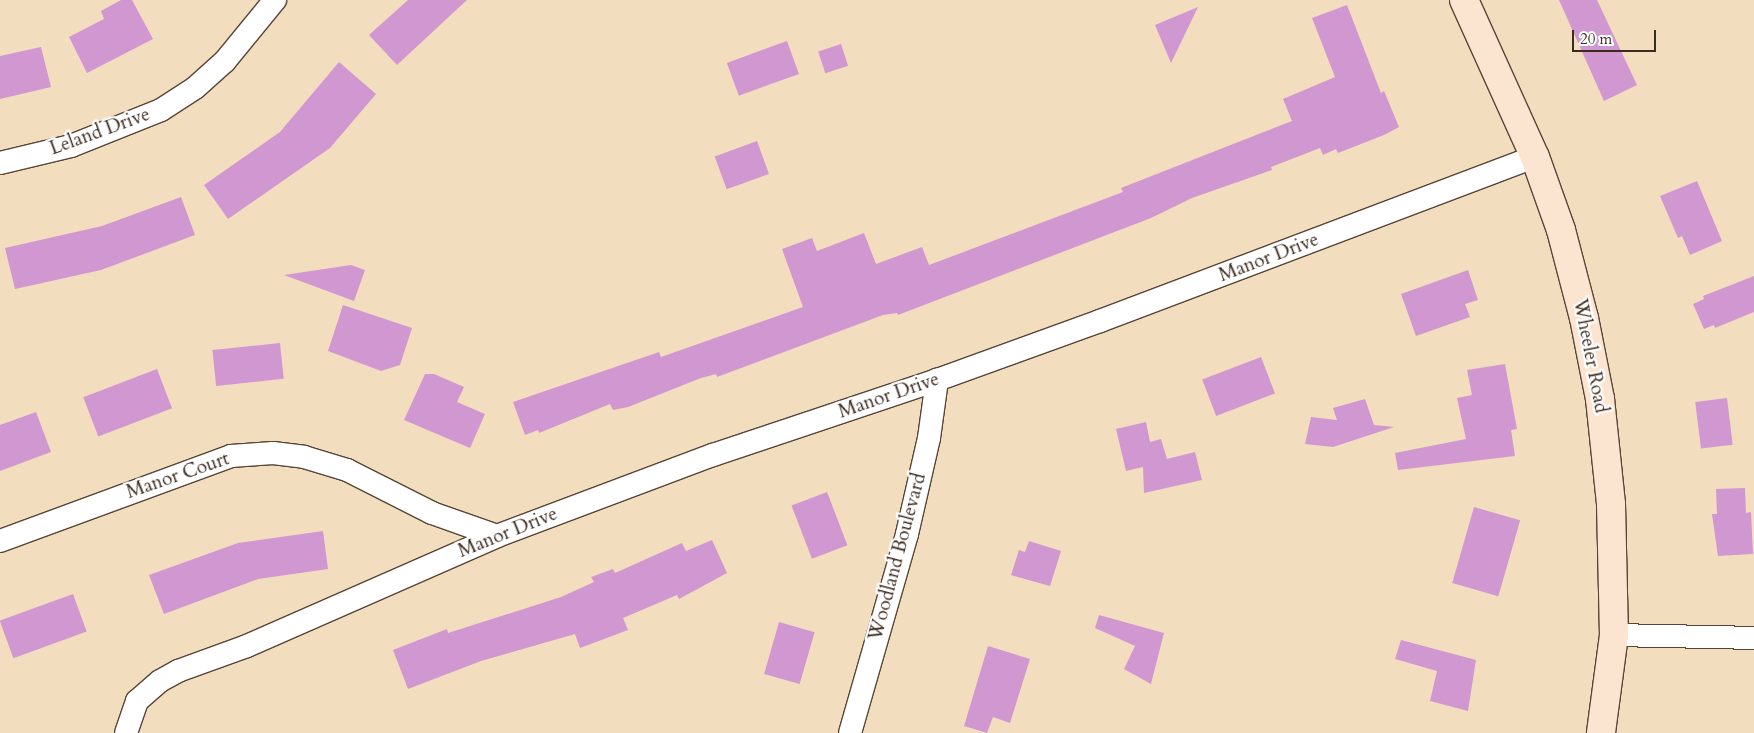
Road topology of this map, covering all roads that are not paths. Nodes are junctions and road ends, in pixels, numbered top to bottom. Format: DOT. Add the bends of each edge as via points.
graph roads {
  1 [pos="275,0"];
  2 [pos="1464,0"];
  3 [pos="1535,157"];
  4 [pos="0,163"];
  5 [pos="938,380"];
  6 [pos="497,536"];
  7 [pos="0,541"];
  8 [pos="1614,635"];
  9 [pos="1754,638"];
  10 [pos="126,733"];
  11 [pos="850,733"];
  12 [pos="1601,733"];
  1 -- 4 [label="street, Leland Drive" via="225,61 195,88 161,110 70,146"];
  2 -- 3 [label="main road, Wheeler Road"];
  3 -- 5 [label="street, Manor Drive"];
  3 -- 8 [label="main road, Wheeler Road" via="1561,230 1584,318 1600,399 1611,504"];
  5 -- 6 [label="street, Manor Drive" via="713,455"];
  5 -- 11 [label="street, Woodland Boulevard" via="929,438 907,534"];
  6 -- 7 [label="street, Manor Court" via="432,512 347,470 304,457 273,453 231,456"];
  6 -- 10 [label="street, Manor Drive" via="247,646 160,680 137,702"];
  8 -- 9 [label="street"];
  8 -- 12 [label="main road, Wheeler Road"];
}
